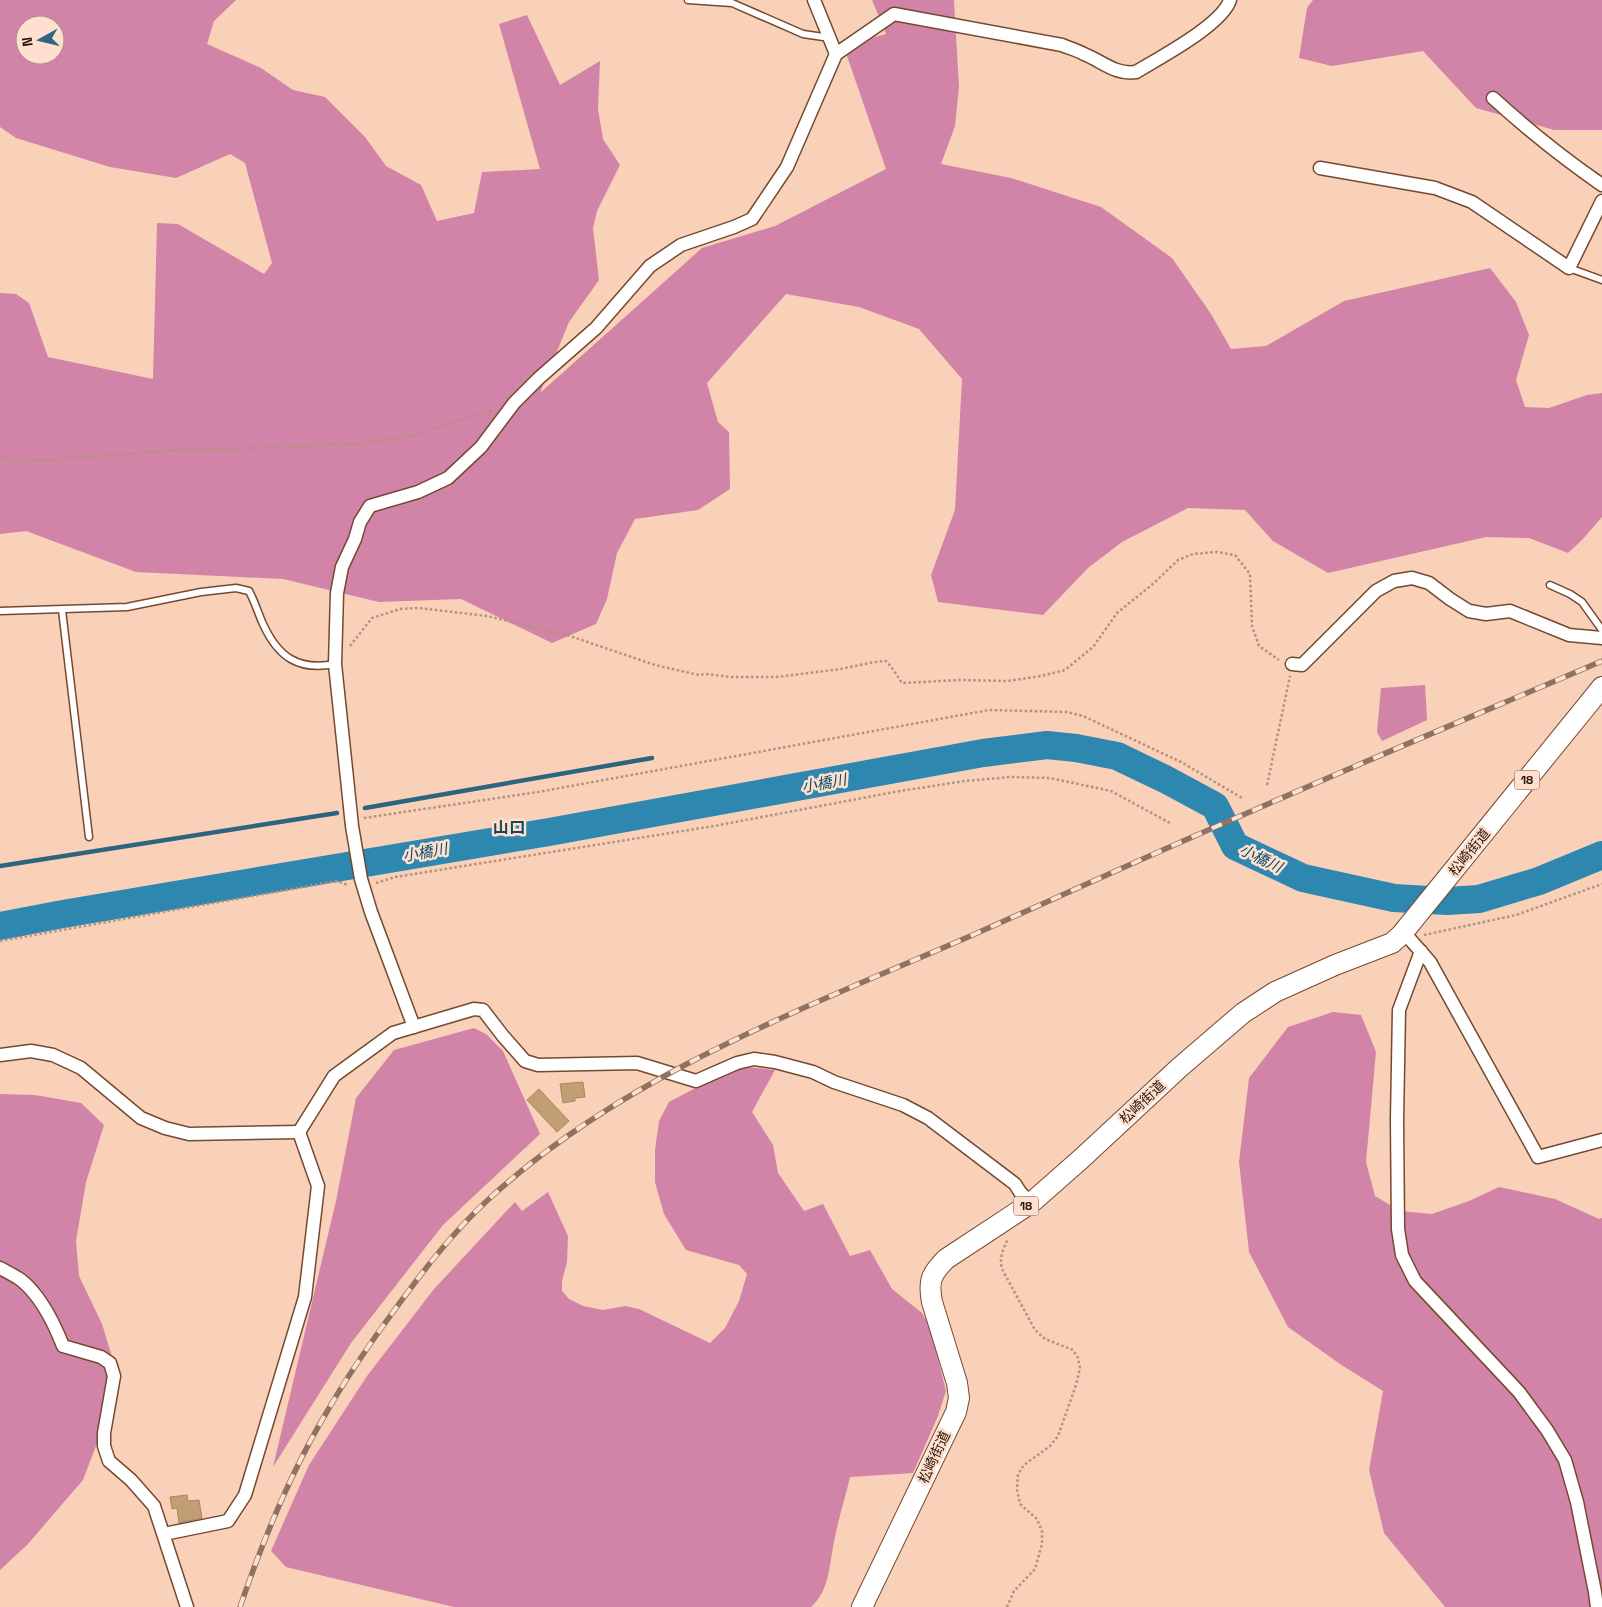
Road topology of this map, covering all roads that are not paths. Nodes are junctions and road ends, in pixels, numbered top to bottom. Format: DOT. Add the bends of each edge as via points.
graph roads {
  1 [pos="688,0"];
  2 [pos="814,0"];
  3 [pos="1230,0"];
  4 [pos="830,38"];
  5 [pos="836,54"];
  6 [pos="1493,98"];
  7 [pos="1320,168"];
  8 [pos="1602,185"];
  9 [pos="1602,201"];
  10 [pos="1569,268"];
  11 [pos="1602,280"];
  12 [pos="1550,585"];
  13 [pos="62,610"];
  14 [pos="0,611"];
  15 [pos="1602,630"];
  16 [pos="1602,638"];
  17 [pos="335,664"];
  18 [pos="1292,664"];
  19 [pos="1602,687"];
  20 [pos="89,837"];
  21 [pos="1406,935"];
  22 [pos="1421,951"];
  23 [pos="414,1027"];
  24 [pos="0,1055"];
  25 [pos="300,1132"];
  26 [pos="1602,1140"];
  27 [pos="1031,1203"];
  28 [pos="0,1268"];
  29 [pos="164,1534"];
  30 [pos="187,1607"];
  31 [pos="862,1607"];
  32 [pos="1597,1607"];
  1 -- 4 [label="lane" via="732,3 803,34"];
  2 -- 4 [label="street"];
  3 -- 5 [label="street" via="1226,9 1186,41 1136,72 1126,74 1062,45 894,14"];
  4 -- 5 [label="street"];
  5 -- 17 [label="street" via="787,167 752,218 681,244 650,266 596,328 514,403 481,446 448,478 418,492 370,506 342,567 337,593"];
  6 -- 8 [label="street" via="1525,128"];
  7 -- 10 [label="street" via="1435,188 1463,198"];
  9 -- 10 [label="street"];
  10 -- 11 [label="lane"];
  12 -- 15 [label="lane" via="1582,602"];
  13 -- 14 [label="lane"];
  13 -- 17 [label="lane" via="127,607 236,588 249,591 279,651 300,664 319,667"];
  13 -- 20 [label="lane"];
  16 -- 18 [label="street" via="1568,635 1510,611 1486,614 1469,611 1429,583 1412,578 1394,581 1376,590 1302,665"];
  17 -- 23 [label="street" via="352,823 363,884"];
  19 -- 21 [label="main road, 松崎街道 / 18"];
  21 -- 22 [label="street"];
  21 -- 27 [label="main road, 松崎街道 / 18" via="1275,992 1243,1013"];
  22 -- 26 [label="street" via="1538,1157"];
  22 -- 32 [label="street" via="1399,1010 1398,1229 1402,1255 1416,1281 1519,1392 1548,1430 1565,1460 1577,1502"];
  23 -- 25 [label="street" via="393,1033 334,1076"];
  23 -- 27 [label="street" via="474,1009 483,1010 525,1061 538,1065 637,1063 696,1081 754,1059 813,1072 903,1105 928,1118 1016,1184"];
  24 -- 25 [label="street" via="31,1052 53,1055 81,1068 141,1118 165,1128 189,1134"];
  25 -- 29 [label="street" via="318,1186 306,1297 245,1495 228,1521"];
  27 -- 31 [label="main road, 松崎街道 / 18" via="946,1259 930,1280 929,1291 959,1398 956,1412"];
  28 -- 29 [label="street" via="21,1280 36,1296 63,1346 101,1357 110,1363 114,1376 104,1446 109,1461 154,1506"];
  29 -- 30 [label="street"];
}
